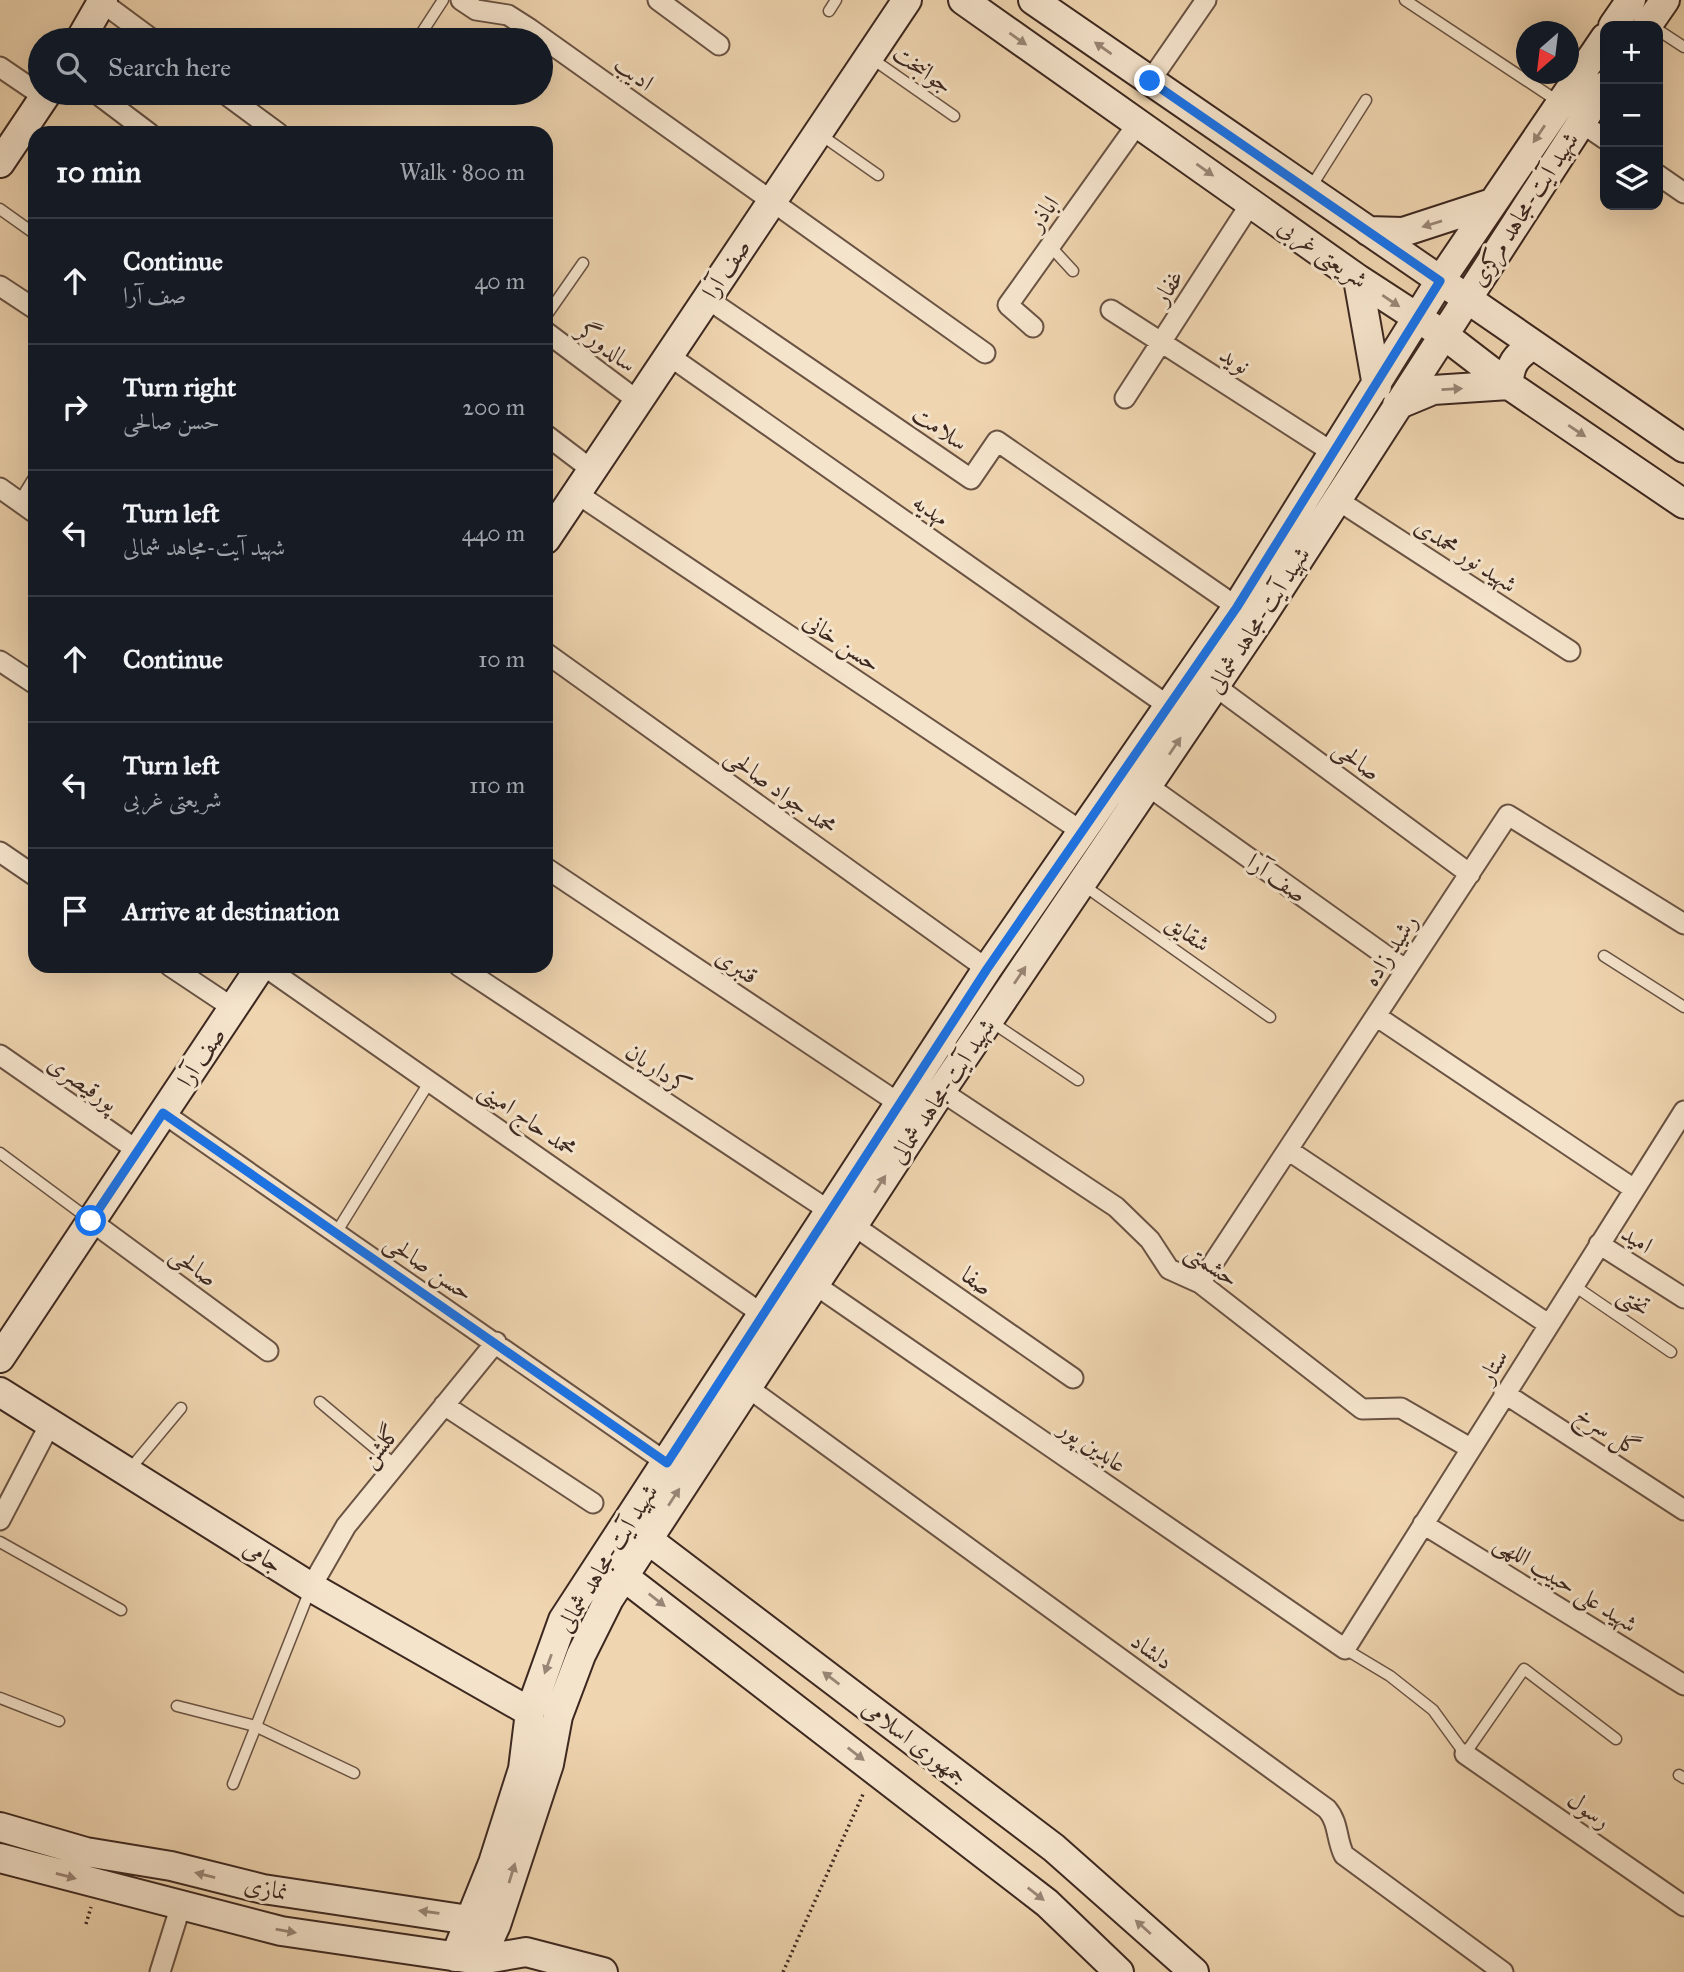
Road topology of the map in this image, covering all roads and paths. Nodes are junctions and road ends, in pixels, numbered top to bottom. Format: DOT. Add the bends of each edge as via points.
graph roads {
  1 [pos="443,0"];
  2 [pos="461,0"];
  3 [pos="658,0"];
  4 [pos="836,0"];
  5 [pos="907,0"];
  6 [pos="962,0"];
  7 [pos="1033,0"];
  8 [pos="1206,0"];
  9 [pos="1405,0"];
  10 [pos="1631,0"];
  11 [pos="1665,0"];
  12 [pos="101,1"];
  13 [pos="500,7"];
  14 [pos="829,11"];
  15 [pos="1616,21"];
  16 [pos="1654,21"];
  17 [pos="86,28"];
  18 [pos="137,28"];
  19 [pos="425,28"];
  20 [pos="528,28"];
  21 [pos="1663,33"];
  22 [pos="553,45"];
  23 [pos="719,45"];
  24 [pos="1684,47"];
  25 [pos="1600,49"];
  26 [pos="868,56"];
  27 [pos="0,68"];
  28 [pos="1150,81"];
  29 [pos="28,84"];
  30 [pos="1600,90"];
  31 [pos="1366,100"];
  32 [pos="39,105"];
  33 [pos="112,105"];
  34 [pos="240,105"];
  35 [pos="1570,112"];
  36 [pos="954,116"];
  37 [pos="1138,123"];
  38 [pos="140,126"];
  39 [pos="269,126"];
  40 [pos="818,133"];
  41 [pos="1600,135"];
  42 [pos="0,163"];
  43 [pos="878,174"];
  44 [pos="1663,178"];
  45 [pos="1309,190"];
  46 [pos="1684,193"];
  47 [pos="771,201"];
  48 [pos="1251,203"];
  49 [pos="1492,203"];
  50 [pos="0,209"];
  51 [pos="28,229"];
  52 [pos="1368,232"];
  53 [pos="1050,246"];
  54 [pos="583,263"];
  55 [pos="1073,271"];
  56 [pos="1359,278"];
  57 [pos="1440,281"];
  58 [pos="0,286"];
  59 [pos="706,298"];
  60 [pos="1466,299"];
  61 [pos="28,304"];
  62 [pos="553,306"];
  63 [pos="1111,310"];
  64 [pos="1417,319"];
  65 [pos="1033,327"];
  66 [pos="1444,335"];
  67 [pos="553,337"];
  68 [pos="1161,342"];
  69 [pos="1533,345"];
  70 [pos="985,353"];
  71 [pos="668,355"];
  72 [pos="1509,384"];
  73 [pos="1387,396"];
  74 [pos="1125,398"];
  75 [pos="638,401"];
  76 [pos="1354,420"];
  77 [pos="1379,433"];
  78 [pos="553,440"];
  79 [pos="1682,443"];
  80 [pos="1332,452"];
  81 [pos="592,470"];
  82 [pos="0,488"];
  83 [pos="576,493"];
  84 [pos="1336,499"];
  85 [pos="1684,504"];
  86 [pos="27,507"];
  87 [pos="553,528"];
  88 [pos="1237,607"];
  89 [pos="1570,651"];
  90 [pos="553,658"];
  91 [pos="0,661"];
  92 [pos="28,679"];
  93 [pos="1215,686"];
  94 [pos="1167,705"];
  95 [pos="1148,786"];
  96 [pos="1081,831"];
  97 [pos="0,852"];
  98 [pos="28,871"];
  99 [pos="553,873"];
  100 [pos="1470,874"];
  101 [pos="1082,884"];
  102 [pos="1684,925"];
  103 [pos="1604,956"];
  104 [pos="987,969"];
  105 [pos="1406,970"];
  106 [pos="180,973"];
  107 [pos="258,973"];
  108 [pos="273,973"];
  109 [pos="470,973"];
  110 [pos="1684,1006"];
  111 [pos="233,1008"];
  112 [pos="1376,1016"];
  113 [pos="1270,1017"];
  114 [pos="989,1021"];
  115 [pos="0,1055"];
  116 [pos="430,1080"];
  117 [pos="1078,1080"];
  118 [pos="941,1091"];
  119 [pos="900,1104"];
  120 [pos="1684,1111"];
  121 [pos="163,1113"];
  122 [pos="1288,1150"];
  123 [pos="138,1151"];
  124 [pos="0,1153"];
  125 [pos="1634,1189"];
  126 [pos="842,1219"];
  127 [pos="91,1221"];
  128 [pos="336,1233"];
  129 [pos="1599,1244"];
  130 [pos="1200,1283"];
  131 [pos="814,1284"];
  132 [pos="1573,1285"];
  133 [pos="1682,1293"];
  134 [pos="762,1314"];
  135 [pos="1548,1324"];
  136 [pos="495,1342"];
  137 [pos="268,1351"];
  138 [pos="1671,1352"];
  139 [pos="0,1358"];
  140 [pos="1073,1378"];
  141 [pos="747,1387"];
  142 [pos="0,1392"];
  143 [pos="1504,1394"];
  144 [pos="320,1402"];
  145 [pos="444,1405"];
  146 [pos="181,1408"];
  147 [pos="50,1424"];
  148 [pos="1470,1448"];
  149 [pos="667,1463"];
  150 [pos="396,1465"];
  151 [pos="128,1472"];
  152 [pos="593,1503"];
  153 [pos="1684,1510"];
  154 [pos="0,1520"];
  155 [pos="1423,1524"];
  156 [pos="636,1531"];
  157 [pos="0,1542"];
  158 [pos="613,1568"];
  159 [pos="311,1587"];
  160 [pos="121,1610"];
  161 [pos="1345,1648"];
  162 [pos="1684,1685"];
  163 [pos="0,1698"];
  164 [pos="177,1706"];
  165 [pos="530,1712"];
  166 [pos="59,1721"];
  167 [pos="254,1726"];
  168 [pos="1616,1739"];
  169 [pos="1465,1754"];
  170 [pos="874,1768"];
  171 [pos="354,1773"];
  172 [pos="233,1784"];
  173 [pos="1019,1821"];
  174 [pos="0,1827"];
  175 [pos="0,1858"];
  176 [pos="991,1859"];
  177 [pos="181,1905"];
  178 [pos="1684,1906"];
  179 [pos="483,1921"];
  180 [pos="526,1952"];
  181 [pos="466,1965"];
  182 [pos="160,1972"];
  183 [pos="603,1972"];
  184 [pos="783,1972"];
  185 [pos="1119,1972"];
  186 [pos="1194,1972"];
  187 [pos="1503,1972"];
  1 -- 19 [label="lane"];
  2 -- 13 [label="street, ادیب" via="476,10"];
  3 -- 23 [label="street"];
  4 -- 14 [label="lane"];
  5 -- 26 [label="main road, صف آرا"];
  6 -- 37 [label="main road, شریعتی غربی, one-way"];
  28 -- 7 [label="main road, شریعتی غربی, one-way"];
  8 -- 28 [label="street"];
  9 -- 35 [label="lane"];
  10 -- 15 [label="main road"];
  11 -- 16 [label="main road"];
  12 -- 17 [label="main road"];
  12 -- 18 [label="street"];
  13 -- 20 [label="street, ادیب"];
  21 -- 24 [label="lane"];
  22 -- 47 [label="street, ادیب"];
  25 -- 35 [label="main road, شهید آیت-مجاهد مرکزی"];
  26 -- 36 [label="lane, جوانبخت"];
  26 -- 40 [label="main road, صف آرا"];
  27 -- 29 [label="street"];
  28 -- 45 [label="main road, شریعتی غربی"];
  30 -- 35 [label="main road, شهید آیت-مجاهد مرکزی"];
  31 -- 45 [label="lane"];
  32 -- 42 [label="main road"];
  33 -- 38 [label="street"];
  34 -- 39 [label="street"];
  35 -- 41 [label="street"];
  35 -- 49 [label="main road, شهید آیت-مجاهد مرکزی, one-way"];
  35 -- 60 [label="main road, شهید آیت-مجاهد مرکزی"];
  37 -- 48 [label="main road, شریعتی غربی, one-way"];
  37 -- 53 [label="street, اباذر"];
  40 -- 43 [label="lane"];
  40 -- 47 [label="main road, صف آرا"];
  44 -- 46 [label="street"];
  45 -- 52 [label="main road, شریعتی غربی"];
  47 -- 59 [label="main road, صف آرا"];
  47 -- 70 [label="street, ادیب"];
  48 -- 56 [label="main road, شریعتی غربی"];
  48 -- 68 [label="street, غفار"];
  49 -- 52 [label="main road, one-way" via="1403,232"];
  49 -- 57 [label="main road, شهید آیت-مجاهد مرکزی"];
  50 -- 51 [label="lane"];
  52 -- 57 [label="main road, شریعتی غربی"];
  53 -- 55 [label="lane"];
  53 -- 65 [label="street, اباذر" via="1009,305"];
  54 -- 62 [label="lane"];
  56 -- 64 [label="main road, شریعتی غربی, one-way"];
  56 -- 73 [label="main road"];
  57 -- 60 [label="main road, شریعتی غربی"];
  57 -- 64 [label="main road, شهید آیت-مجاهد مرکزی"];
  58 -- 61 [label="street"];
  59 -- 71 [label="main road, صف آرا"];
  59 -- 88 [label="street, سلامت" via="971,479 997,441"];
  60 -- 66 [label="main road, شهید آیت-مجاهد مرکزی"];
  60 -- 69 [label="main road, شریعتی غربی"];
  63 -- 68 [label="street, نوید"];
  64 -- 66 [label="main road, شریعتی غربی"];
  64 -- 73 [label="main road, شهید آیت-مجاهد شمالی"];
  66 -- 72 [label="main road, شریعتی غربی"];
  66 -- 73 [label="main road, شهید آیت-مجاهد شمالی"];
  67 -- 75 [label="street, سالدورگر"];
  68 -- 74 [label="street, غفار"];
  68 -- 80 [label="street, نوید"];
  69 -- 72 [label="main road" via="1509,367"];
  69 -- 79 [label="main road, شریعتی غربی"];
  71 -- 75 [label="main road, صف آرا"];
  71 -- 94 [label="street, مهدیه"];
  73 -- 72 [label="main road, one-way"];
  72 -- 85 [label="main road, شریعتی غربی, one-way"];
  73 -- 76 [label="main road, شهید آیت-مجاهد شمالی"];
  73 -- 77 [label="main road, شهید آیت-مجاهد شمالی"];
  75 -- 81 [label="main road, صف آرا"];
  76 -- 77 [label="main road"];
  76 -- 80 [label="main road, شهید آیت-مجاهد شمالی"];
  77 -- 84 [label="main road, شهید آیت-مجاهد شمالی"];
  78 -- 81 [label="street"];
  80 -- 88 [label="main road, شهید آیت-مجاهد شمالی"];
  81 -- 83 [label="main road, صف آرا"];
  82 -- 86 [label="street"];
  83 -- 87 [label="main road, صف آرا"];
  83 -- 96 [label="street, حسن خانی"];
  84 -- 89 [label="street, شهید نور محمدی"];
  84 -- 93 [label="main road, شهید آیت-مجاهد شمالی"];
  88 -- 94 [label="main road, شهید آیت-مجاهد شمالی"];
  90 -- 104 [label="street, محمد جواد صالحی"];
  91 -- 92 [label="street"];
  95 -- 93 [label="main road, شهید آیت-مجاهد شمالی, one-way"];
  93 -- 100 [label="street, صالحی"];
  94 -- 96 [label="main road, شهید آیت-مجاهد شمالی"];
  95 -- 101 [label="main road, شهید آیت-مجاهد شمالی"];
  95 -- 105 [label="street, صف آرا"];
  96 -- 104 [label="main road, شهید آیت-مجاهد شمالی"];
  97 -- 98 [label="street"];
  99 -- 119 [label="street, قنبری"];
  100 -- 102 [label="street, رشید زاده" via="1508,815"];
  100 -- 105 [label="street, رشید زاده"];
  101 -- 113 [label="lane, شقایق"];
  114 -- 101 [label="main road, شهید آیت-مجاهد شمالی, one-way"];
  103 -- 110 [label="lane"];
  104 -- 119 [label="main road, شهید آیت-مجاهد شمالی"];
  105 -- 112 [label="street, رشید زاده"];
  106 -- 111 [label="street"];
  107 -- 111 [label="main road, صف آرا"];
  108 -- 116 [label="street, محمد حاج امینی"];
  109 -- 126 [label="street, کرداریان"];
  111 -- 121 [label="main road, صف آرا"];
  112 -- 122 [label="street, رشید زاده"];
  112 -- 125 [label="street"];
  114 -- 117 [label="lane"];
  114 -- 118 [label="main road, شهید آیت-مجاهد شمالی"];
  115 -- 123 [label="street, پورقیصری"];
  116 -- 128 [label="lane"];
  116 -- 134 [label="street, محمد حاج امینی"];
  126 -- 118 [label="main road, شهید آیت-مجاهد شمالی, one-way"];
  118 -- 130 [label="street, حشمتی" via="1116,1207 1150,1240 1169,1269"];
  119 -- 126 [label="main road, شهید آیت-مجاهد شمالی"];
  120 -- 125 [label="street, ستار"];
  121 -- 123 [label="main road, صف آرا"];
  121 -- 128 [label="street, حسن صالحی"];
  122 -- 130 [label="street, رشید زاده"];
  122 -- 135 [label="street"];
  123 -- 127 [label="main road, صف آرا"];
  124 -- 127 [label="lane"];
  125 -- 129 [label="street, ستار"];
  126 -- 131 [label="main road, شهید آیت-مجاهد شمالی"];
  126 -- 134 [label="main road, شهید آیت-مجاهد شمالی"];
  126 -- 140 [label="street, صفا"];
  127 -- 137 [label="street, صالحی"];
  127 -- 139 [label="main road, صف آرا"];
  128 -- 136 [label="street, حسن صالحی"];
  129 -- 132 [label="street, ستار"];
  129 -- 133 [label="street, امید"];
  130 -- 148 [label="street, حشمتی" via="1362,1409 1401,1408"];
  131 -- 141 [label="main road, شهید آیت-مجاهد شمالی"];
  131 -- 161 [label="street, عابدین پور"];
  132 -- 135 [label="street, ستار"];
  132 -- 138 [label="lane, تختی"];
  134 -- 149 [label="main road, شهید آیت-مجاهد شمالی"];
  135 -- 143 [label="street, ستار"];
  136 -- 145 [label="street, گلشن"];
  136 -- 149 [label="street, حسن صالحی"];
  156 -- 141 [label="main road, شهید آیت-مجاهد شمالی, one-way"];
  141 -- 187 [label="street, دلشاد" via="1327,1809 1335,1819 1344,1855"];
  142 -- 147 [label="main road, جامی"];
  143 -- 148 [label="street, ستار"];
  143 -- 153 [label="street, گل سرخ"];
  144 -- 150 [label="lane"];
  145 -- 150 [label="street, گلشن"];
  145 -- 152 [label="street"];
  146 -- 151 [label="lane"];
  147 -- 151 [label="main road, جامی"];
  147 -- 154 [label="street"];
  148 -- 155 [label="street, ستار"];
  149 -- 156 [label="main road, شهید آیت-مجاهد شمالی"];
  150 -- 159 [label="street, گلشن" via="346,1526"];
  151 -- 159 [label="main road, جامی"];
  155 -- 161 [label="street, ستار"];
  155 -- 162 [label="street, شهید علی حبیب اللهی"];
  156 -- 158 [label="main road, شهید آیت-مجاهد شمالی"];
  173 -- 156 [label="main road, جمهوری اسلامی, one-way"];
  157 -- 160 [label="lane"];
  158 -- 165 [label="main road, شهید آیت-مجاهد شمالی, one-way" via="563,1620"];
  158 -- 170 [label="main road, جمهوری اسلامی, one-way"];
  179 -- 158 [label="main road, شهید آیت-مجاهد شمالی, one-way" via="549,1764 558,1716"];
  159 -- 165 [label="main road, جامی"];
  159 -- 167 [label="lane"];
  161 -- 169 [label="lane" via="1433,1710"];
  163 -- 166 [label="lane"];
  164 -- 167 [label="lane"];
  165 -- 179 [label="main road, شهید آیت-مجاهد شمالی" via="523,1769 493,1863"];
  167 -- 171 [label="lane"];
  167 -- 172 [label="lane"];
  168 -- 169 [label="lane" via="1524,1669"];
  169 -- 178 [label="street, رسول"];
  170 -- 176 [label="main road, جمهوری اسلامی"];
  170 -- 184 [label="path"];
  173 -- 176 [label="main road"];
  186 -- 173 [label="main road, جمهوری اسلامی, one-way"];
  179 -- 174 [label="main road, نمازی, one-way" via="263,1889 171,1866 86,1852"];
  175 -- 177 [label="main road, نمازی, one-way"];
  176 -- 185 [label="main road, جمهوری اسلامی, one-way" via="1047,1903"];
  177 -- 181 [label="main road, نمازی, one-way" via="281,1931"];
  177 -- 182 [label="street"];
  179 -- 180 [label="main road, نمازی"];
  179 -- 181 [label="main road, شهید آیت-مجاهد شمالی"];
  180 -- 181 [label="main road, نمازی"];
  180 -- 183 [label="main road, نمازی"];
}
